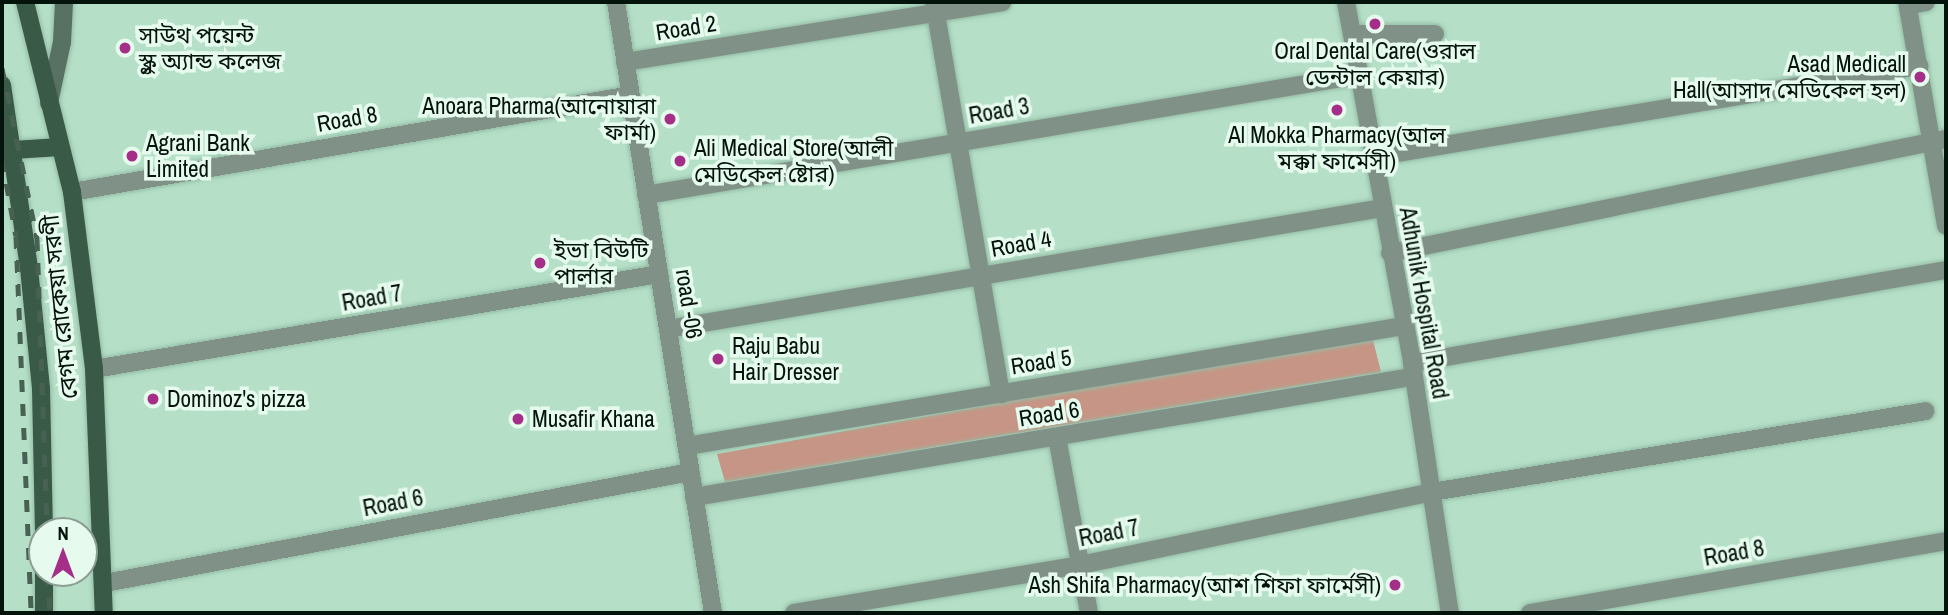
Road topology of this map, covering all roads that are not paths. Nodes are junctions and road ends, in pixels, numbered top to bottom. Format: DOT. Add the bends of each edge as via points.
graph roads {
  1 [pos="25,2"];
  2 [pos="64,2"];
  3 [pos="616,2"];
  4 [pos="1002,2"];
  5 [pos="1346,2"];
  6 [pos="1914,3"];
  7 [pos="935,7"];
  8 [pos="1352,34"];
  9 [pos="1435,34"];
  10 [pos="625,62"];
  11 [pos="1919,66"];
  12 [pos="1359,75"];
  13 [pos="2,85"];
  14 [pos="631,94"];
  15 [pos="49,103"];
  16 [pos="1939,141"];
  17 [pos="956,143"];
  18 [pos="60,147"];
  19 [pos="8,150"];
  20 [pos="1373,157"];
  21 [pos="72,192"];
  22 [pos="646,195"];
  23 [pos="1382,208"];
  24 [pos="1946,226"];
  25 [pos="1390,253"];
  26 [pos="1946,271"];
  27 [pos="659,274"];
  28 [pos="979,276"];
  29 [pos="1403,326"];
  30 [pos="668,329"];
  31 [pos="94,369"];
  32 [pos="1412,370"];
  33 [pos="1001,394"];
  34 [pos="1925,411"];
  35 [pos="1057,437"];
  36 [pos="687,446"];
  37 [pos="690,471"];
  38 [pos="1433,492"];
  39 [pos="694,497"];
  40 [pos="44,517"];
  41 [pos="1946,541"];
  42 [pos="1080,565"];
  43 [pos="105,583"];
  44 [pos="44,587"];
  45 [pos="44,613"];
  46 [pos="104,613"];
  47 [pos="713,613"];
  48 [pos="794,613"];
  49 [pos="1089,613"];
  50 [pos="1450,613"];
  51 [pos="1530,613"];
  1 -- 15 [label="main road, বেগম রোকেয়া সরণী"];
  2 -- 15 [label="main road" via="62,42"];
  3 -- 10 [label="street, road -06"];
  4 -- 7 [label="street, Road 2"];
  5 -- 8 [label="street, Adhunik Hospital Road"];
  6 -- 11 [label="street"];
  7 -- 10 [label="street, Road 2"];
  7 -- 17 [label="street"];
  8 -- 9 [label="street"];
  8 -- 12 [label="street, Adhunik Hospital Road"];
  10 -- 14 [label="street, road -06"];
  11 -- 16 [label="street"];
  11 -- 20 [label="street"];
  12 -- 17 [label="street, Road 3"];
  12 -- 20 [label="street, Adhunik Hospital Road"];
  13 -- 19 [label="main road, বেগম রোকেয়া সরণী"];
  14 -- 21 [label="street, Road 8"];
  14 -- 22 [label="street, road -06"];
  15 -- 18 [label="main road, বেগম রোকেয়া সরণী"];
  16 -- 24 [label="street"];
  16 -- 25 [label="street"];
  17 -- 22 [label="street, Road 3"];
  17 -- 28 [label="street"];
  18 -- 19 [label="main road"];
  18 -- 21 [label="main road, বেগম রোকেয়া সরণী"];
  19 -- 40 [label="main road, বেগম রোকেয়া সরণী" via="41,389"];
  20 -- 23 [label="street, Adhunik Hospital Road"];
  21 -- 31 [label="main road, বেগম রোকেয়া সরণী"];
  22 -- 27 [label="street, road -06"];
  23 -- 25 [label="street, Adhunik Hospital Road"];
  23 -- 28 [label="street, Road 4"];
  25 -- 29 [label="street, Adhunik Hospital Road"];
  26 -- 32 [label="street, Road 6"];
  27 -- 30 [label="street, road -06"];
  27 -- 31 [label="street, Road 7"];
  28 -- 30 [label="street, Road 4"];
  28 -- 33 [label="street"];
  29 -- 32 [label="street, Adhunik Hospital Road"];
  29 -- 33 [label="street, Road 5"];
  30 -- 36 [label="street, road -06"];
  31 -- 43 [label="main road, বেগম রোকেয়া সরণী"];
  32 -- 35 [label="street, Road 6"];
  32 -- 38 [label="street, Adhunik Hospital Road"];
  33 -- 36 [label="street, Road 5"];
  34 -- 38 [label="street, Road 7"];
  35 -- 39 [label="street, Road 6"];
  35 -- 42 [label="street"];
  36 -- 37 [label="street, road -06"];
  37 -- 39 [label="street, road -06"];
  37 -- 43 [label="street, Road 6"];
  38 -- 42 [label="street, Road 7"];
  38 -- 50 [label="street, Adhunik Hospital Road"];
  39 -- 47 [label="street, road -06"];
  41 -- 51 [label="street, Road 8"];
  42 -- 48 [label="street, Road 7"];
  42 -- 49 [label="street"];
  43 -- 46 [label="main road, বেগম রোকেয়া সরণী"];
  44 -- 45 [label="main road"];
}
